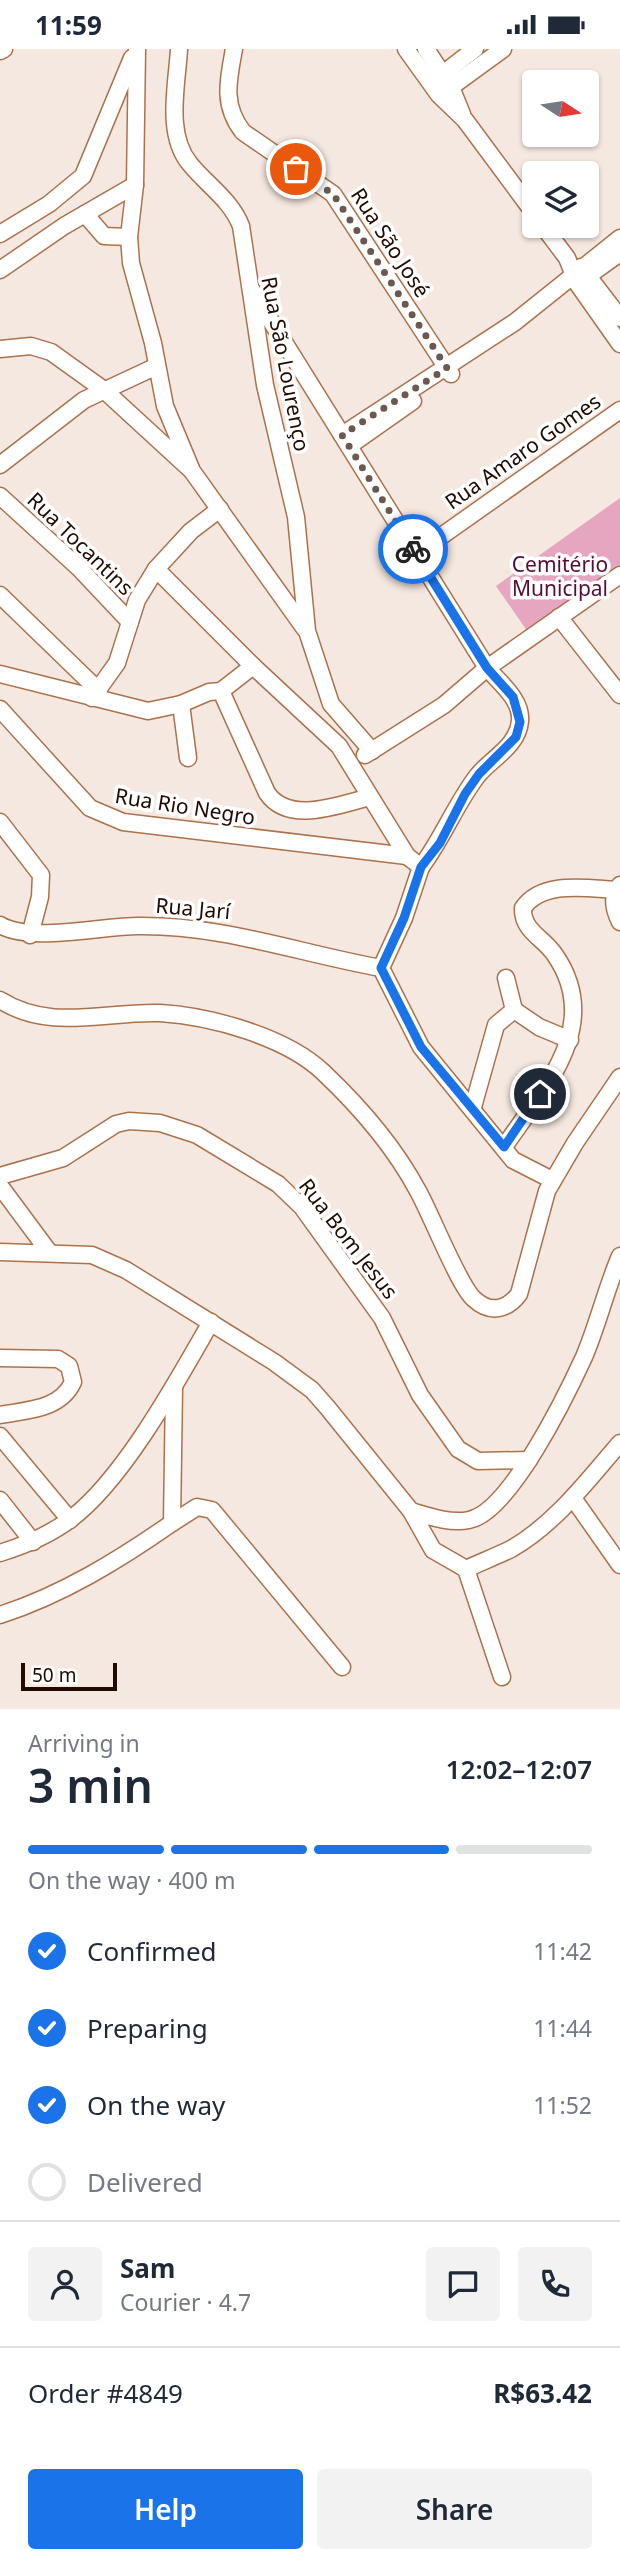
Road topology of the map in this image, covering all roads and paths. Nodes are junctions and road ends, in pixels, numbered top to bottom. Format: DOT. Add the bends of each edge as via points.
graph roads {
  1 [pos="136,49"];
  2 [pos="179,49"];
  3 [pos="234,49"];
  4 [pos="406,49"];
  5 [pos="426,49"];
  6 [pos="475,49"];
  7 [pos="503,49"];
  8 [pos="441,85"];
  9 [pos="135,185"];
  10 [pos="522,197"];
  11 [pos="85,214"];
  12 [pos="0,234"];
  13 [pos="129,237"];
  14 [pos="552,238"];
  15 [pos="620,238"];
  16 [pos="620,253"];
  17 [pos="0,270"];
  18 [pos="580,275"];
  19 [pos="248,285"];
  20 [pos="620,318"];
  21 [pos="620,344"];
  22 [pos="0,349"];
  23 [pos="157,366"];
  24 [pos="449,371"];
  25 [pos="104,390"];
  26 [pos="620,410"];
  27 [pos="346,440"];
  28 [pos="0,465"];
  29 [pos="192,471"];
  30 [pos="0,496"];
  31 [pos="220,509"];
  32 [pos="416,554"];
  33 [pos="156,569"];
  34 [pos="620,575"];
  35 [pos="0,595"];
  36 [pos="559,617"];
  37 [pos="130,622"];
  38 [pos="307,631"];
  39 [pos="253,666"];
  40 [pos="487,668"];
  41 [pos="0,674"];
  42 [pos="221,691"];
  43 [pos="95,694"];
  44 [pos="620,695"];
  45 [pos="181,704"];
  46 [pos="331,704"];
  47 [pos="0,709"];
  48 [pos="305,713"];
  49 [pos="372,751"];
  50 [pos="188,758"];
  51 [pos="351,764"];
  52 [pos="370,797"];
  53 [pos="0,822"];
  54 [pos="407,856"];
  55 [pos="421,867"];
  56 [pos="619,888"];
  57 [pos="620,922"];
  58 [pos="0,925"];
  59 [pos="30,935"];
  60 [pos="381,968"];
  61 [pos="506,978"];
  62 [pos="0,1000"];
  63 [pos="514,1010"];
  64 [pos="570,1040"];
  65 [pos="620,1077"];
  66 [pos="473,1107"];
  67 [pos="504,1147"];
  68 [pos="0,1176"];
  69 [pos="552,1180"];
  70 [pos="0,1186"];
  71 [pos="0,1252"];
  72 [pos="49,1252"];
  73 [pos="620,1256"];
  74 [pos="211,1322"];
  75 [pos="0,1357"];
  76 [pos="174,1387"];
  77 [pos="0,1415"];
  78 [pos="0,1436"];
  79 [pos="620,1443"];
  80 [pos="528,1460"];
  81 [pos="573,1498"];
  82 [pos="0,1500"];
  83 [pos="411,1511"];
  84 [pos="70,1520"];
  85 [pos="172,1523"];
  86 [pos="33,1542"];
  87 [pos="0,1553"];
  88 [pos="620,1565"];
  89 [pos="466,1569"];
  90 [pos="0,1615"];
  91 [pos="342,1667"];
  92 [pos="502,1677"];
  1 -- 9 [label="street"];
  1 -- 12 [label="street" via="83,176"];
  2 -- 19 [label="street, Rua São Lourenço" via="178,143 190,165 236,212"];
  3 -- 24 [label="street, Rua São José" via="226,88 234,120 243,132 333,194"];
  4 -- 8 [label="street"];
  5 -- 8 [label="street"];
  6 -- 8 [label="street"];
  7 -- 8 [label="street"];
  8 -- 10 [label="street"];
  9 -- 11 [label="street"];
  9 -- 13 [label="street"];
  11 -- 13 [label="street" via="104,236"];
  11 -- 17 [label="street"];
  13 -- 23 [label="street" via="131,263"];
  14 -- 18 [label="street"];
  15 -- 18 [label="street"];
  16 -- 18 [label="street"];
  18 -- 20 [label="street"];
  18 -- 21 [label="street"];
  18 -- 24 [label="street"];
  19 -- 27 [label="street"];
  19 -- 38 [label="street, Rua São Lourenço" via="265,385 296,517"];
  22 -- 25 [label="street" via="31,346 51,352"];
  23 -- 25 [label="street"];
  23 -- 29 [label="street" via="165,406"];
  24 -- 27 [label="street"];
  25 -- 28 [label="street" via="84,400"];
  25 -- 29 [label="street"];
  26 -- 32 [label="street, Rua Amaro Gomes"];
  27 -- 32 [label="street"];
  29 -- 31 [label="street"];
  30 -- 37 [label="street, Rua Tocantins"];
  31 -- 33 [label="street"];
  31 -- 38 [label="street"];
  32 -- 40 [label="street"];
  33 -- 37 [label="street"];
  33 -- 39 [label="street"];
  34 -- 36 [label="street"];
  35 -- 43 [label="street" via="27,618"];
  36 -- 40 [label="street"];
  36 -- 44 [label="street"];
  37 -- 43 [label="street" via="117,663"];
  38 -- 46 [label="street, Rua São Lourenço"];
  39 -- 42 [label="street"];
  39 -- 48 [label="street"];
  40 -- 49 [label="street" via="444,705"];
  40 -- 55 [label="street" via="518,706 519,730 479,774"];
  41 -- 43 [label="street"];
  42 -- 45 [label="street"];
  42 -- 52 [label="street" via="267,793 278,806 307,810"];
  43 -- 45 [label="street" via="148,711"];
  45 -- 50 [label="street"];
  46 -- 48 [label="street"];
  46 -- 49 [label="street"];
  47 -- 54 [label="street, Rua Rio Negro" via="90,808 109,818 198,833"];
  48 -- 51 [label="street" via="340,746"];
  49 -- 51 [label="street"];
  51 -- 52 [label="street"];
  52 -- 54 [label="street"];
  53 -- 59 [label="street" via="41,875"];
  54 -- 55 [label="street"];
  55 -- 60 [label="street"];
  56 -- 57 [label="street" via="614,907"];
  56 -- 64 [label="street" via="560,890 537,895 523,908 526,926 553,952 570,984 575,1006"];
  58 -- 59 [label="street, Rua Jarí"];
  59 -- 60 [label="street, Rua Jarí" via="178,927 230,932"];
  60 -- 66 [label="street" via="421,1047"];
  61 -- 63 [label="street"];
  62 -- 69 [label="street" via="34,1016 160,1013 212,1021 300,1054 390,1143 467,1292 488,1307 506,1307 519,1294"];
  63 -- 64 [label="street"];
  63 -- 66 [label="street" via="496,1025"];
  64 -- 67 [label="street"];
  65 -- 69 [label="street"];
  66 -- 67 [label="street"];
  67 -- 69 [label="street" via="513,1160"];
  68 -- 80 [label="street, Rua Bom Jesus" via="63,1157 116,1124 129,1121 160,1123 197,1135 278,1184 302,1207 382,1318 420,1395 458,1449 478,1461"];
  70 -- 72 [label="street"];
  71 -- 72 [label="street"];
  72 -- 74 [label="street" via="92,1255 126,1270"];
  73 -- 80 [label="street" via="585,1354"];
  74 -- 76 [label="street"];
  74 -- 83 [label="street" via="313,1390"];
  75 -- 77 [label="street" via="64,1361 73,1382 61,1399 46,1406"];
  76 -- 84 [label="street" via="113,1475"];
  76 -- 85 [label="street"];
  78 -- 84 [label="street"];
  79 -- 81 [label="street"];
  80 -- 83 [label="street" via="509,1489 486,1512 470,1520 440,1519"];
  81 -- 88 [label="street"];
  81 -- 89 [label="street" via="511,1549"];
  82 -- 86 [label="street"];
  83 -- 89 [label="street" via="433,1550"];
  84 -- 86 [label="street"];
  85 -- 90 [label="street" via="34,1604"];
  85 -- 91 [label="street" via="197,1507 212,1510"];
  86 -- 87 [label="street"];
  89 -- 92 [label="street"];
}
